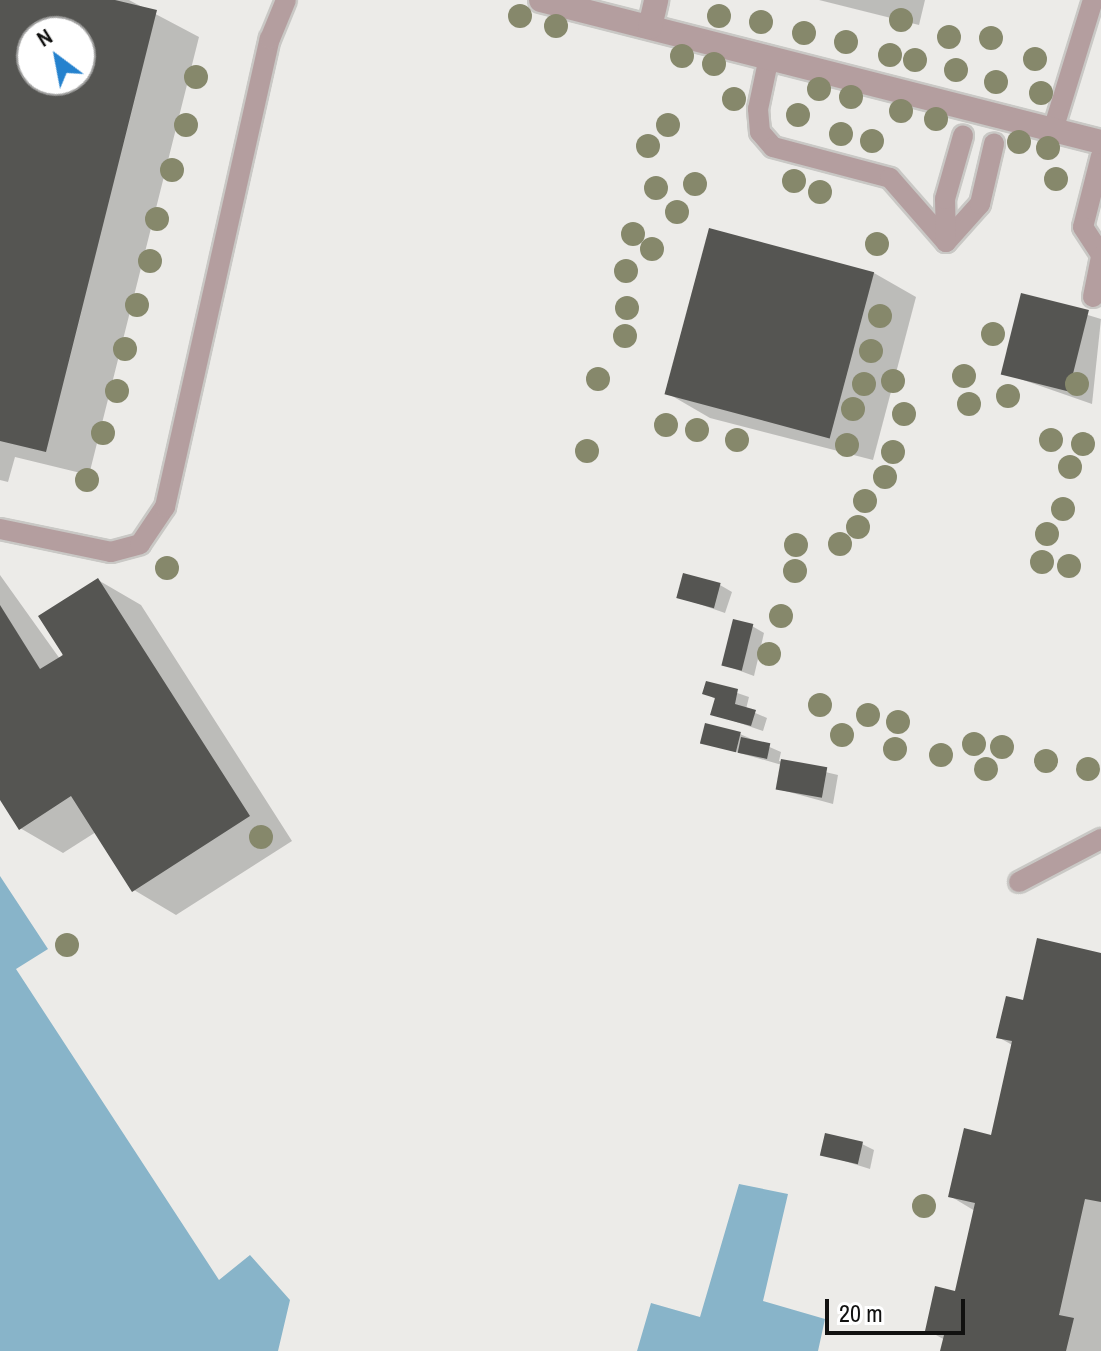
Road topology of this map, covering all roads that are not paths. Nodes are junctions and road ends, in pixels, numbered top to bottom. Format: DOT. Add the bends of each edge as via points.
graph roads {
  1 [pos="286,0"];
  2 [pos="541,0"];
  3 [pos="656,0"];
  4 [pos="1093,0"];
  5 [pos="650,27"];
  6 [pos="769,57"];
  7 [pos="1053,130"];
  8 [pos="963,136"];
  9 [pos="1101,142"];
  10 [pos="994,144"];
  11 [pos="1101,156"];
  12 [pos="946,242"];
  13 [pos="1101,256"];
  14 [pos="1093,297"];
  15 [pos="0,529"];
  16 [pos="1101,839"];
  17 [pos="1019,882"];
  1 -- 15 [label="lane" via="270,39 165,507 140,544 111,552"];
  2 -- 5 [label="street"];
  3 -- 5 [label="street"];
  4 -- 7 [label="lane"];
  5 -- 6 [label="street"];
  6 -- 7 [label="street"];
  6 -- 12 [label="lane" via="758,109 760,132 773,147 890,178"];
  7 -- 9 [label="street"];
  8 -- 12 [label="lane" via="945,199"];
  10 -- 12 [label="lane" via="980,204"];
  11 -- 13 [label="lane" via="1083,227"];
  13 -- 14 [label="lane"];
  16 -- 17 [label="lane"];
}
